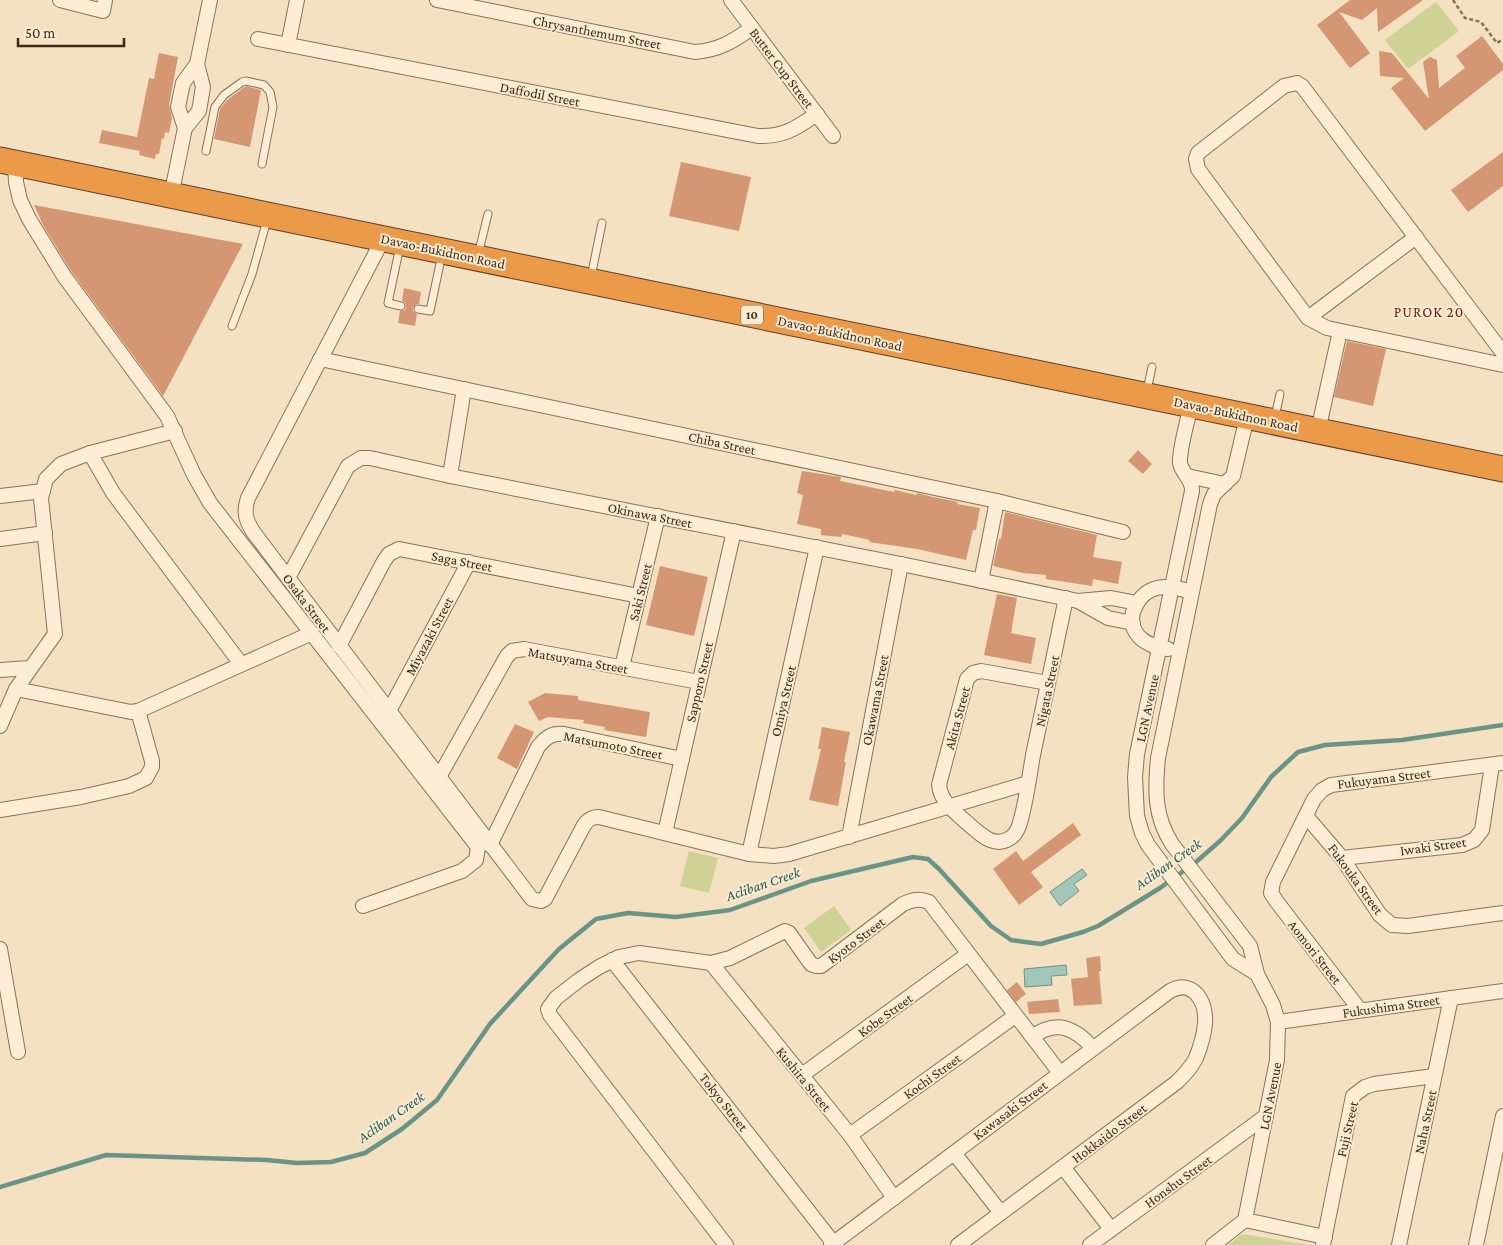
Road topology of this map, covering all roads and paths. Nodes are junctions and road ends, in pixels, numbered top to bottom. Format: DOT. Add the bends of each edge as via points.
graph roads {
  1 [pos="60,0"];
  2 [pos="210,0"];
  3 [pos="297,0"];
  4 [pos="437,0"];
  5 [pos="731,0"];
  6 [pos="1453,0"];
  7 [pos="104,5"];
  8 [pos="752,28"];
  9 [pos="258,39"];
  10 [pos="1503,39"];
  11 [pos="288,45"];
  12 [pos="197,64"];
  13 [pos="817,114"];
  14 [pos="185,128"];
  15 [pos="833,136"];
  16 [pos="206,151"];
  17 [pos="7,162"];
  18 [pos="262,164"];
  19 [pos="171,196"];
  20 [pos="488,214"];
  21 [pos="268,215"];
  22 [pos="602,224"];
  23 [pos="1416,237"];
  24 [pos="391,241"];
  25 [pos="443,251"];
  26 [pos="477,258"];
  27 [pos="590,282"];
  28 [pos="401,306"];
  29 [pos="418,309"];
  30 [pos="1308,318"];
  31 [pos="232,326"];
  32 [pos="1340,331"];
  33 [pos="1503,353"];
  34 [pos="320,359"];
  35 [pos="1503,365"];
  36 [pos="1152,367"];
  37 [pos="464,389"];
  38 [pos="1280,394"];
  39 [pos="1146,396"];
  40 [pos="1191,405"];
  41 [pos="1247,416"];
  42 [pos="1274,422"];
  43 [pos="175,431"];
  44 [pos="1318,431"];
  45 [pos="90,452"];
  46 [pos="1503,469"];
  47 [pos="450,476"];
  48 [pos="1187,476"];
  49 [pos="1225,484"];
  50 [pos="43,492"];
  51 [pos="0,496"];
  52 [pos="997,501"];
  53 [pos="658,516"];
  54 [pos="734,531"];
  55 [pos="1123,532"];
  56 [pos="44,533"];
  57 [pos="0,539"];
  58 [pos="817,548"];
  59 [pos="469,562"];
  60 [pos="901,564"];
  61 [pos="288,578"];
  62 [pos="981,580"];
  63 [pos="1172,587"];
  64 [pos="1192,592"];
  65 [pos="639,596"];
  66 [pos="1072,599"];
  67 [pos="1137,603"];
  68 [pos="1133,623"];
  69 [pos="312,633"];
  70 [pos="339,646"];
  71 [pos="1159,648"];
  72 [pos="1180,651"];
  73 [pos="241,664"];
  74 [pos="622,667"];
  75 [pos="30,668"];
  76 [pos="0,670"];
  77 [pos="699,682"];
  78 [pos="1048,683"];
  79 [pos="16,689"];
  80 [pos="138,711"];
  81 [pos="389,711"];
  82 [pos="0,726"];
  83 [pos="1140,742"];
  84 [pos="1160,747"];
  85 [pos="682,759"];
  86 [pos="1497,764"];
  87 [pos="439,777"];
  88 [pos="1028,783"];
  89 [pos="949,807"];
  90 [pos="0,810"];
  91 [pos="1306,816"];
  92 [pos="1162,826"];
  93 [pos="664,833"];
  94 [pos="1142,833"];
  95 [pos="849,837"];
  96 [pos="490,845"];
  97 [pos="749,854"];
  98 [pos="1342,858"];
  99 [pos="1272,893"];
  100 [pos="363,906"];
  101 [pos="1503,913"];
  102 [pos="0,948"];
  103 [pos="968,954"];
  104 [pos="612,960"];
  105 [pos="711,963"];
  106 [pos="1257,974"];
  107 [pos="1193,990"];
  108 [pos="1503,991"];
  109 [pos="1451,998"];
  110 [pos="1360,1010"];
  111 [pos="1015,1016"];
  112 [pos="1278,1022"];
  113 [pos="1032,1037"];
  114 [pos="1093,1048"];
  115 [pos="18,1052"];
  116 [pos="1060,1073"];
  117 [pos="802,1076"];
  118 [pos="1434,1076"];
  119 [pos="1266,1116"];
  120 [pos="1503,1116"];
  121 [pos="850,1135"];
  122 [pos="954,1153"];
  123 [pos="1063,1167"];
  124 [pos="894,1198"];
  125 [pos="1001,1214"];
  126 [pos="1245,1220"];
  127 [pos="1111,1229"];
  128 [pos="1324,1241"];
  129 [pos="834,1244"];
  130 [pos="726,1245"];
  131 [pos="958,1245"];
  132 [pos="1090,1245"];
  133 [pos="1213,1245"];
  134 [pos="1399,1245"];
  135 [pos="1476,1245"];
  1 -- 7 [label="street"];
  2 -- 12 [label="street"];
  3 -- 11 [label="street"];
  4 -- 8 [label="street, Chrysanthemum Street" via="694,52 724,46"];
  5 -- 8 [label="street, Butter Cup Street"];
  6 -- 10 [label="path" via="1465,18 1481,22 1497,43"];
  8 -- 13 [label="street, Butter Cup Street"];
  9 -- 11 [label="street, Daffodil Street"];
  11 -- 13 [label="street, Daffodil Street" via="758,136 773,137 788,132"];
  12 -- 14 [label="street" via="183,83 179,101"];
  12 -- 14 [label="street" via="204,87 199,111"];
  13 -- 15 [label="street, Butter Cup Street"];
  14 -- 19 [label="street"];
  16 -- 18 [label="lane" via="218,102 242,82 264,84 270,92 273,107"];
  17 -- 19 [label="highway, Davao-Bukidnon Road / 10"];
  17 -- 43 [label="street" via="20,200 47,250"];
  19 -- 21 [label="highway, Davao-Bukidnon Road / 10"];
  20 -- 26 [label="lane"];
  21 -- 24 [label="highway, Davao-Bukidnon Road / 10"];
  21 -- 31 [label="lane" via="252,274"];
  22 -- 27 [label="lane"];
  23 -- 30 [label="street"];
  23 -- 30 [label="street" via="1306,90 1297,83 1284,86 1203,149 1196,158 1196,164"];
  23 -- 33 [label="street"];
  24 -- 25 [label="highway, Davao-Bukidnon Road / 10"];
  24 -- 28 [label="lane" via="388,303"];
  24 -- 34 [label="street, Osaka Street" via="365,272"];
  25 -- 26 [label="highway, Davao-Bukidnon Road / 10"];
  25 -- 29 [label="lane" via="430,311"];
  26 -- 27 [label="highway, Davao-Bukidnon Road / 10"];
  27 -- 39 [label="highway, Davao-Bukidnon Road / 10"];
  30 -- 32 [label="street"];
  32 -- 35 [label="street"];
  32 -- 44 [label="street"];
  34 -- 37 [label="street, Chiba Street"];
  34 -- 61 [label="street, Osaka Street" via="244,507 247,523"];
  36 -- 39 [label="lane"];
  37 -- 47 [label="street"];
  37 -- 52 [label="street, Chiba Street"];
  38 -- 42 [label="lane"];
  39 -- 40 [label="highway, Davao-Bukidnon Road / 10"];
  40 -- 41 [label="highway, Davao-Bukidnon Road / 10"];
  40 -- 48 [label="street, LGN Avenue" via="1180,459 1182,471"];
  41 -- 42 [label="highway, Davao-Bukidnon Road / 10"];
  41 -- 49 [label="street, LGN Avenue" via="1235,470"];
  42 -- 44 [label="highway, Davao-Bukidnon Road / 10"];
  43 -- 45 [label="street"];
  43 -- 69 [label="street" via="210,503"];
  44 -- 46 [label="highway, Davao-Bukidnon Road / 10"];
  45 -- 50 [label="street" via="60,464 46,479"];
  45 -- 73 [label="street" via="113,493"];
  47 -- 53 [label="street, Okinawa Street"];
  47 -- 61 [label="street, Okinawa Street" via="370,458 355,461 348,466"];
  48 -- 49 [label="street"];
  48 -- 63 [label="street, LGN Avenue" via="1192,491"];
  49 -- 64 [label="street, LGN Avenue" via="1214,494 1210,504"];
  50 -- 51 [label="street"];
  50 -- 56 [label="street"];
  52 -- 55 [label="street, Chiba Street"];
  52 -- 62 [label="street"];
  53 -- 54 [label="street, Okinawa Street"];
  53 -- 65 [label="street, Saki Street"];
  54 -- 58 [label="street, Okinawa Street"];
  54 -- 77 [label="street, Sapporo Street"];
  56 -- 57 [label="street"];
  56 -- 75 [label="street" via="55,634"];
  58 -- 60 [label="street, Okinawa Street"];
  58 -- 97 [label="street, Omiya Street"];
  59 -- 65 [label="street, Saga Street"];
  59 -- 70 [label="street, Saga Street" via="400,549 394,551 384,561"];
  59 -- 81 [label="street, Miyazaki Street"];
  60 -- 62 [label="street, Okinawa Street"];
  60 -- 95 [label="street, Okawama Street"];
  61 -- 70 [label="street, Osaka Street"];
  62 -- 66 [label="street, Okinawa Street"];
  63 -- 64 [label="street"];
  63 -- 67 [label="street" via="1155,588"];
  63 -- 71 [label="street, LGN Avenue"];
  64 -- 72 [label="street, LGN Avenue"];
  65 -- 74 [label="street, Saki Street"];
  66 -- 67 [label="street" via="1111,598"];
  66 -- 68 [label="street" via="1108,618"];
  66 -- 78 [label="street, Nigata Street"];
  67 -- 68 [label="street"];
  68 -- 71 [label="street" via="1138,635"];
  69 -- 73 [label="street"];
  69 -- 100 [label="street" via="478,847 476,860 462,870"];
  70 -- 81 [label="street, Osaka Street"];
  71 -- 72 [label="street"];
  71 -- 83 [label="street, LGN Avenue"];
  72 -- 84 [label="street, LGN Avenue"];
  73 -- 80 [label="street"];
  74 -- 77 [label="street, Matsuyama Street"];
  74 -- 87 [label="street, Matsuyama Street" via="524,649 512,651"];
  75 -- 76 [label="street"];
  75 -- 79 [label="street"];
  77 -- 85 [label="street, Sapporo Street"];
  78 -- 88 [label="street, Nigata Street"];
  78 -- 89 [label="street, Akita Street" via="981,671 967,679 939,785"];
  79 -- 80 [label="street"];
  79 -- 82 [label="street"];
  80 -- 90 [label="street" via="152,761 146,778 129,786 81,797"];
  81 -- 87 [label="street, Osaka Street"];
  83 -- 84 [label="street"];
  83 -- 94 [label="street, LGN Avenue" via="1135,797"];
  84 -- 92 [label="street, LGN Avenue" via="1156,778"];
  85 -- 93 [label="street, Sapporo Street"];
  85 -- 96 [label="street, Matsumoto Street" via="564,734 549,736 538,747"];
  86 -- 91 [label="street, Fukuyama Street" via="1331,785 1318,794"];
  86 -- 98 [label="street, Iwaki Street" via="1482,830 1474,840"];
  87 -- 96 [label="street, Osaka Street"];
  88 -- 89 [label="street"];
  88 -- 89 [label="street, Nigata Street" via="1018,827 1014,835 1004,842 987,839"];
  89 -- 95 [label="street"];
  91 -- 98 [label="street, Fukouka Street"];
  91 -- 99 [label="street, Fukuyama Street" via="1273,882"];
  92 -- 94 [label="street"];
  92 -- 106 [label="street, LGN Avenue" via="1172,844 1250,946"];
  93 -- 96 [label="street, Osaka Street" via="599,817 589,820 550,893 541,901 527,893"];
  93 -- 97 [label="street"];
  94 -- 106 [label="street, LGN Avenue" via="1156,857 1224,948 1233,959"];
  95 -- 97 [label="street" via="789,854"];
  98 -- 101 [label="street, Fukouka Street" via="1380,915 1392,925 1408,926"];
  99 -- 110 [label="street, Aomori Street"];
  102 -- 115 [label="street"];
  103 -- 105 [label="street, Kyoto Street" via="929,902 916,899 902,904 822,966 811,964 785,930 730,958"];
  103 -- 111 [label="street, Kyoto Street"];
  103 -- 117 [label="street, Kobe Street"];
  104 -- 105 [label="street, Kyoto Street" via="639,954"];
  104 -- 129 [label="street, Tokyo Street"];
  104 -- 130 [label="street, Kyoto Street" via="556,998 548,1009 550,1015"];
  105 -- 117 [label="street, Kushira Street"];
  106 -- 112 [label="street, LGN Avenue"];
  107 -- 114 [label="street, Kawasaki Street" via="1178,986 1170,990"];
  107 -- 123 [label="street, Hokkaido Street" via="1202,1002 1205,1024 1197,1056 1188,1071"];
  108 -- 109 [label="street, Fukushima Street"];
  109 -- 110 [label="street, Fukushima Street"];
  109 -- 118 [label="street, Naha Street"];
  110 -- 112 [label="street, Fukushima Street"];
  111 -- 113 [label="street, Kyoto Street"];
  111 -- 121 [label="street, Kochi Street"];
  112 -- 119 [label="street, LGN Avenue" via="1277,1060"];
  113 -- 114 [label="street" via="1056,1027 1067,1028 1083,1037"];
  113 -- 116 [label="street, Kyoto Street"];
  114 -- 116 [label="street, Kawasaki Street"];
  116 -- 122 [label="street, Kawasaki Street"];
  117 -- 121 [label="street, Kushira Street"];
  118 -- 128 [label="street, Fuji Street" via="1374,1084 1353,1096"];
  118 -- 134 [label="street, Naha Street"];
  119 -- 126 [label="street, LGN Avenue"];
  119 -- 127 [label="street, Honshu Street"];
  120 -- 135 [label="street"];
  121 -- 124 [label="street, Kushira Street"];
  122 -- 124 [label="street, Kawasaki Street"];
  122 -- 125 [label="street"];
  123 -- 125 [label="street, Hokkaido Street"];
  123 -- 127 [label="street"];
  124 -- 129 [label="street, Kawasaki Street"];
  125 -- 131 [label="street, Hokkaido Street"];
  126 -- 128 [label="street"];
  126 -- 133 [label="street"];
  127 -- 132 [label="street, Honshu Street"];
}
